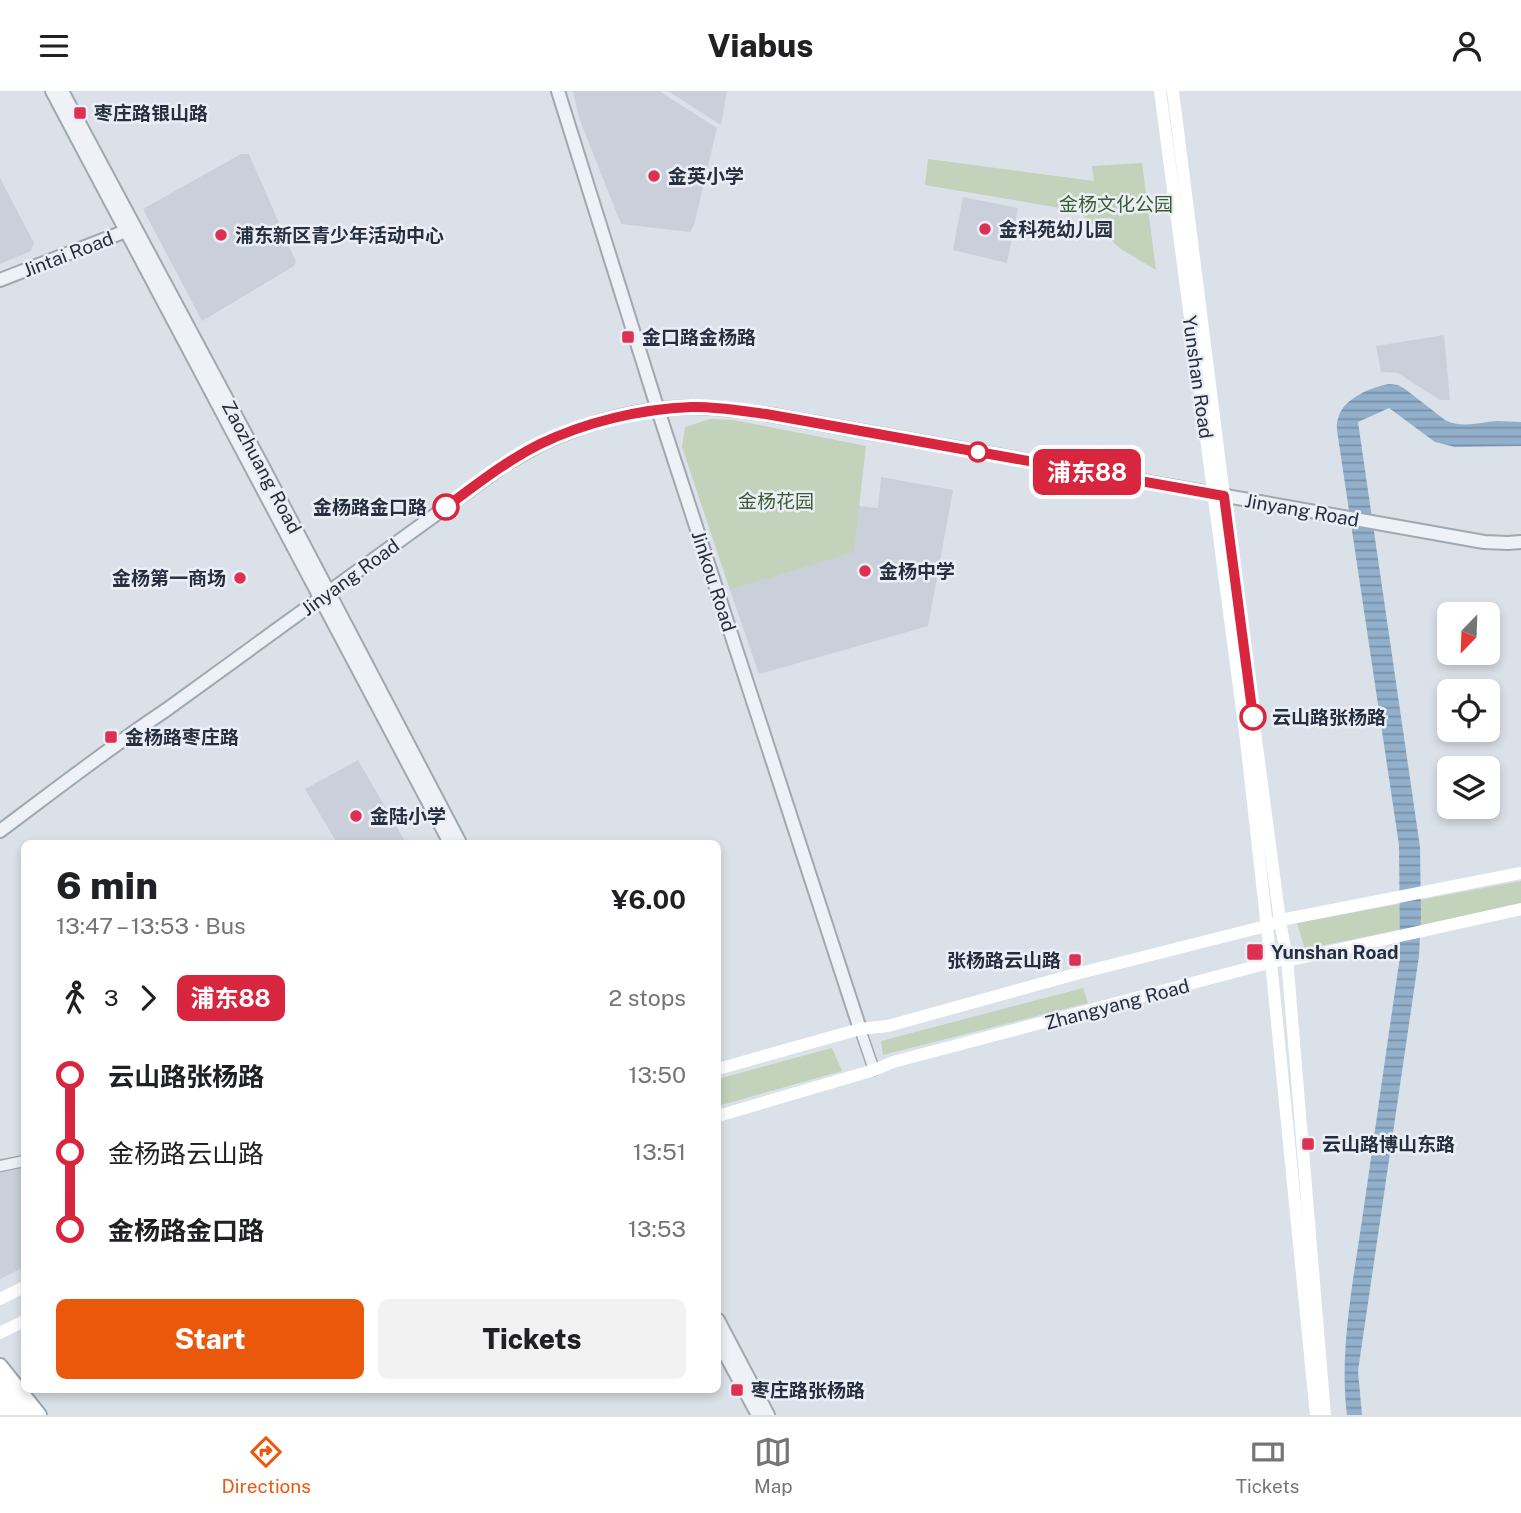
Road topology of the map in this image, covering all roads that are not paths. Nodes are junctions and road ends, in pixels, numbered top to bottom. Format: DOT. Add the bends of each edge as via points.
graph roads {
  1 [pos="52,91"];
  2 [pos="62,91"];
  3 [pos="558,91"];
  4 [pos="1160,91"];
  5 [pos="1173,91"];
  6 [pos="131,229"];
  7 [pos="0,280"];
  8 [pos="658,410"];
  9 [pos="1219,495"];
  10 [pos="1521,542"];
  11 [pos="324,595"];
  12 [pos="0,831"];
  13 [pos="448,840"];
  14 [pos="458,840"];
  15 [pos="1521,873"];
  16 [pos="1521,909"];
  17 [pos="1273,923"];
  18 [pos="1287,958"];
  19 [pos="1271,963"];
  20 [pos="860,1029"];
  21 [pos="721,1068"];
  22 [pos="874,1070"];
  23 [pos="721,1116"];
  24 [pos="21,1162"];
  25 [pos="0,1166"];
  26 [pos="21,1288"];
  27 [pos="0,1299"];
  28 [pos="21,1322"];
  29 [pos="721,1326"];
  30 [pos="0,1333"];
  31 [pos="721,1347"];
  32 [pos="0,1366"];
  33 [pos="0,1381"];
  34 [pos="21,1392"];
  35 [pos="21,1393"];
  36 [pos="0,1396"];
  37 [pos="0,1410"];
  38 [pos="4,1415"];
  39 [pos="15,1415"];
  40 [pos="27,1415"];
  41 [pos="39,1415"];
  42 [pos="758,1415"];
  43 [pos="768,1415"];
  44 [pos="1316,1415"];
  45 [pos="1325,1415"];
  1 -- 6 [label="street, Zaozhuang Road"];
  2 -- 6 [label="street, Zaozhuang Road"];
  3 -- 8 [label="street, Jinkou Road"];
  4 -- 9 [label="main road, Yunshan Road"];
  5 -- 9 [label="main road, Yunshan Road"];
  6 -- 7 [label="street, Jintai Road"];
  6 -- 11 [label="street, Zaozhuang Road"];
  8 -- 9 [label="street, Jinyang Road" via="693,407 766,414"];
  8 -- 11 [label="street, Jinyang Road" via="602,421 539,445 504,465"];
  8 -- 20 [label="street, Jinkou Road"];
  9 -- 10 [label="street, Jinyang Road" via="1484,542"];
  9 -- 17 [label="main road, Yunshan Road"];
  11 -- 12 [label="street, Jinyang Road"];
  11 -- 13 [label="street, Zaozhuang Road"];
  11 -- 14 [label="street, Zaozhuang Road"];
  15 -- 17 [label="main road, Zhangyang Road"];
  16 -- 18 [label="main road, Zhangyang Road"];
  17 -- 18 [label="main road, Yunshan Road"];
  17 -- 19 [label="main road, Yunshan Road"];
  17 -- 20 [label="main road, Zhangyang Road" via="888,1026"];
  18 -- 19 [label="main road, Zhangyang Road"];
  18 -- 45 [label="main road, Yunshan Road"];
  19 -- 22 [label="main road, Zhangyang Road"];
  19 -- 44 [label="main road, Yunshan Road"];
  20 -- 21 [label="main road, Zhangyang Road"];
  20 -- 22 [label="street, Jinkou Road"];
  22 -- 23 [label="main road, Zhangyang Road"];
  24 -- 25 [label="street"];
  26 -- 27 [label="main road"];
  28 -- 30 [label="main road"];
  29 -- 43 [label="street"];
  31 -- 42 [label="street"];
  32 -- 34 [label="main road"];
  33 -- 40 [label="highway"];
  35 -- 41 [label="main road"];
  36 -- 39 [label="main road"];
  37 -- 38 [label="highway"];
}
